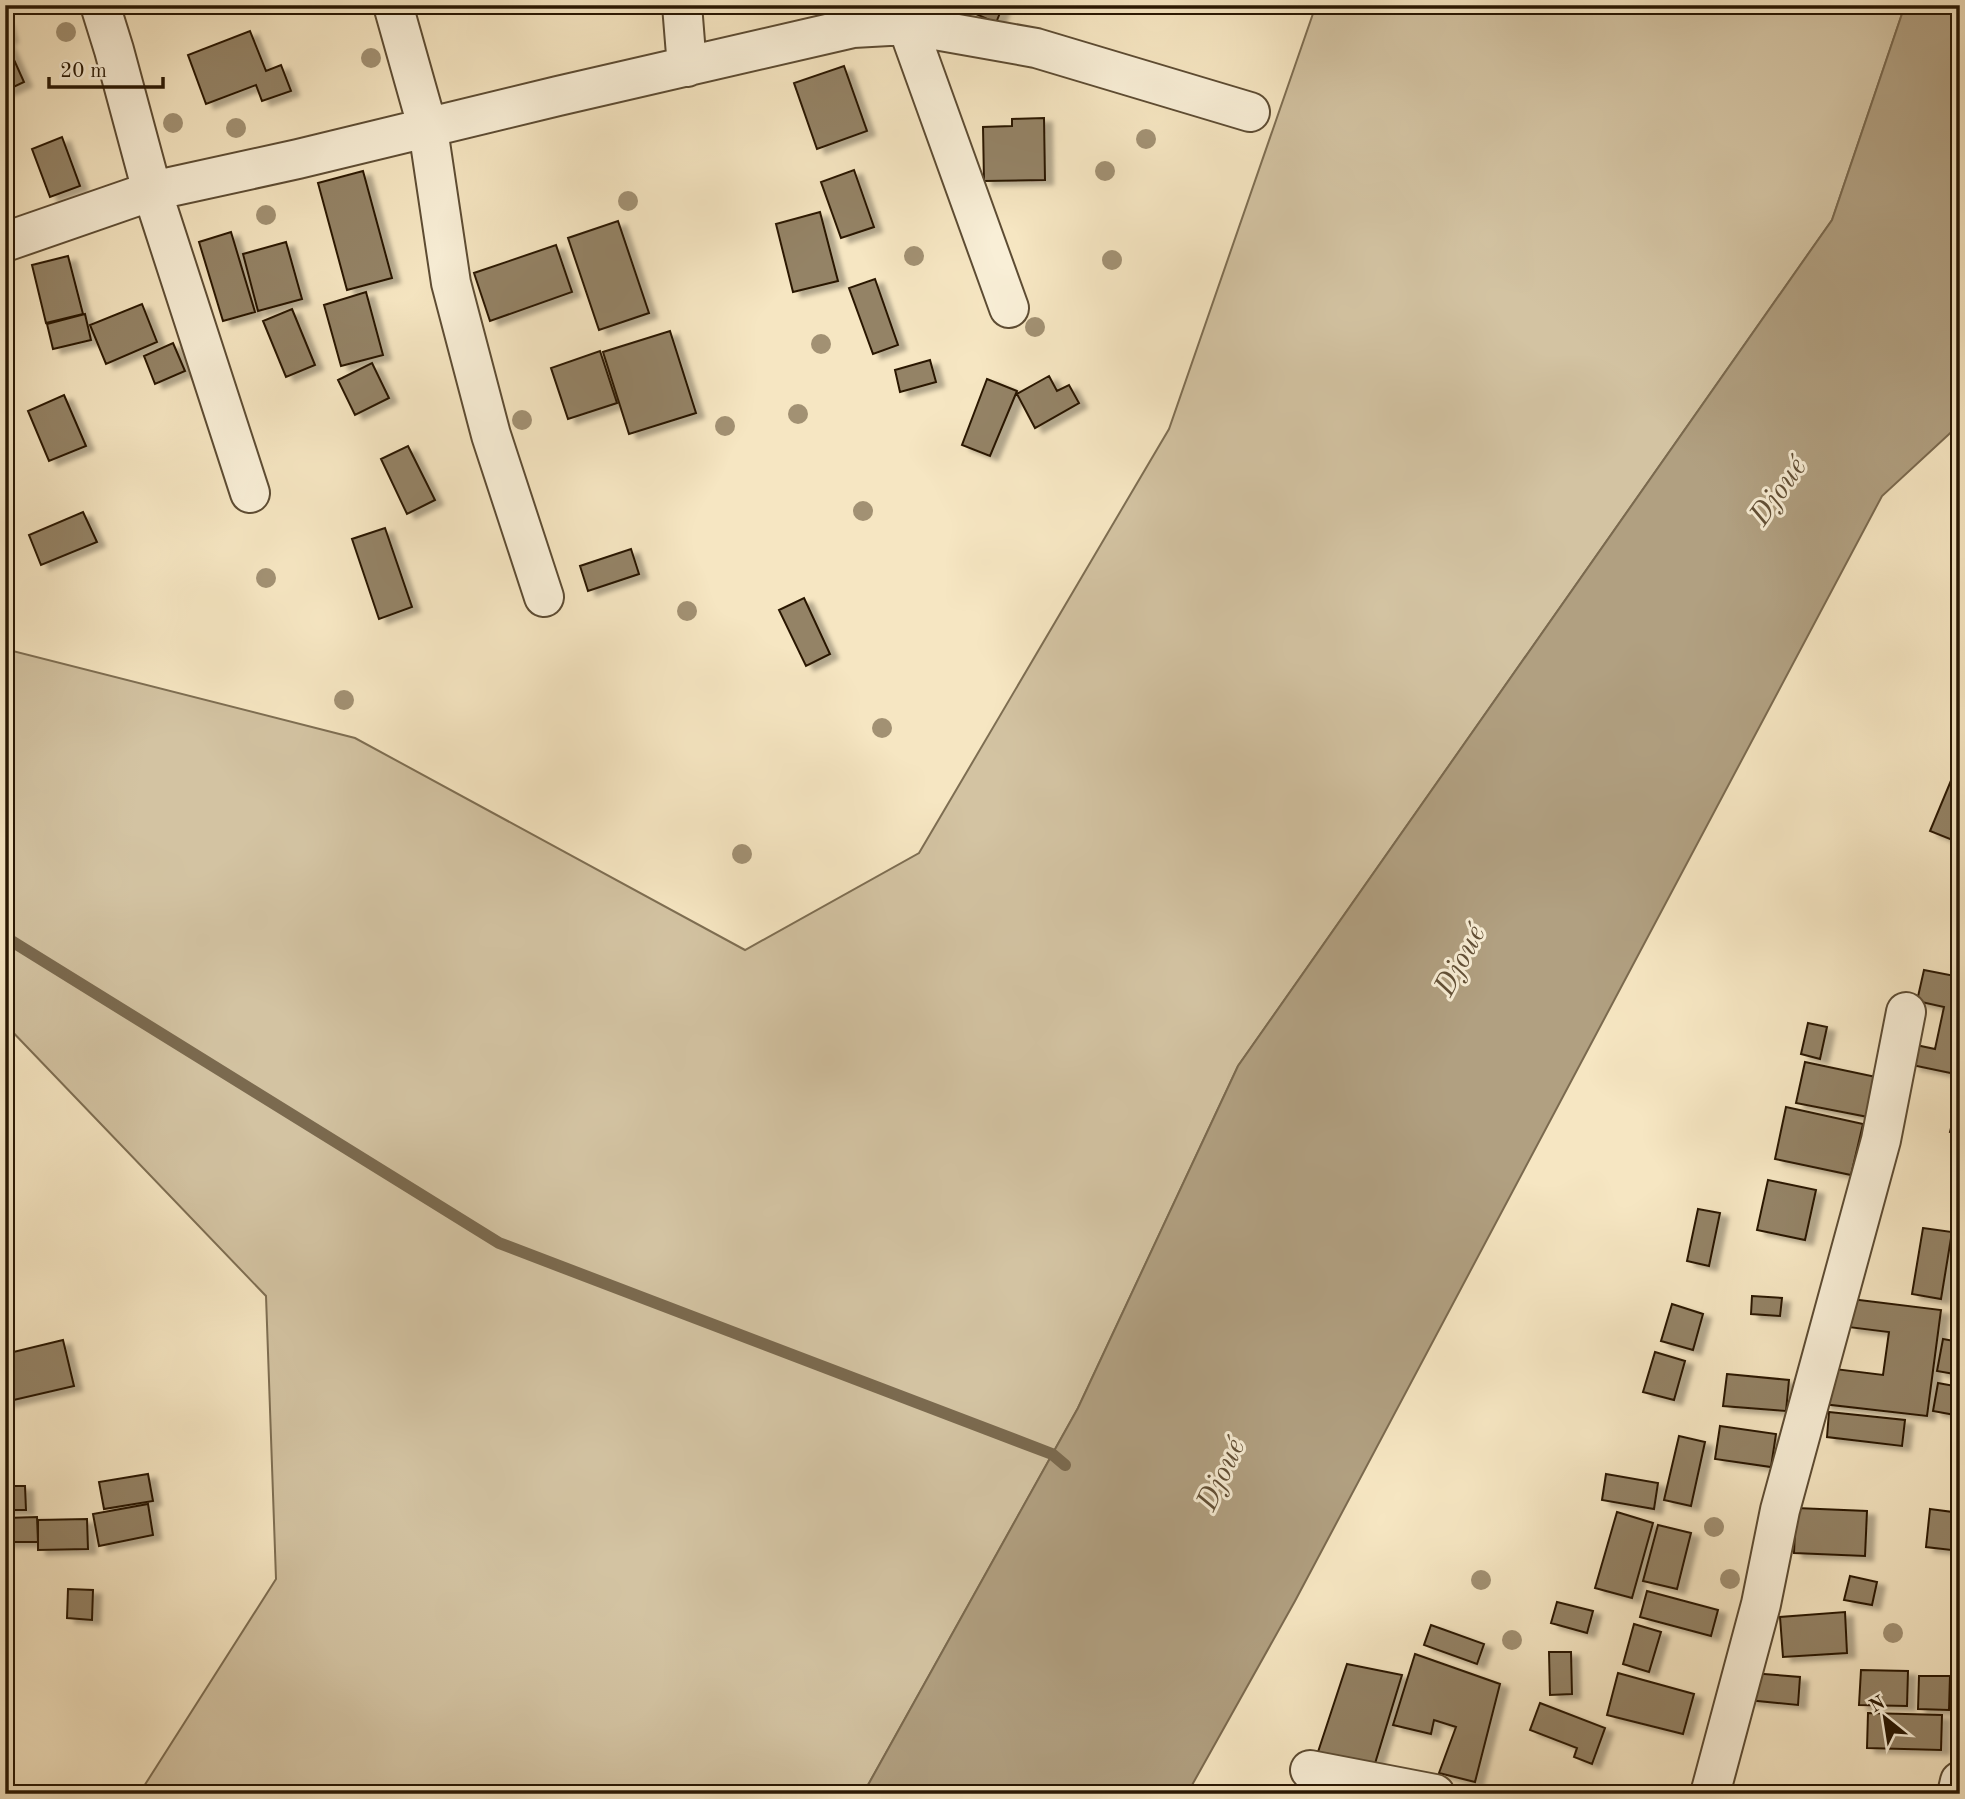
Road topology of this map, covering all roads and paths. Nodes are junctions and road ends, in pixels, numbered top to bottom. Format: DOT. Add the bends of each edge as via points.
graph roads {
  1 [pos="100,5"];
  2 [pos="393,5"];
  3 [pos="682,5"];
  4 [pos="905,15"];
  5 [pos="687,67"];
  6 [pos="1250,112"];
  7 [pos="428,128"];
  8 [pos="152,191"];
  9 [pos="5,242"];
  10 [pos="1009,308"];
  11 [pos="250,493"];
  12 [pos="544,597"];
  13 [pos="1906,1012"];
  14 [pos="1310,1770"];
  15 [pos="1960,1781"];
  16 [pos="1435,1794"];
  17 [pos="1710,1794"];
  18 [pos="1957,1794"];
  1 -- 8 [label="street"];
  2 -- 7 [label="street"];
  3 -- 5 [label="street"];
  4 -- 5 [label="street"];
  4 -- 6 [label="street" via="1036,48"];
  4 -- 10 [label="street"];
  5 -- 7 [label="street"];
  7 -- 8 [label="street"];
  7 -- 12 [label="street" via="451,283 491,435"];
  8 -- 9 [label="street"];
  8 -- 11 [label="street"];
  13 -- 17 [label="street" via="1881,1140 1780,1510 1761,1604"];
  14 -- 16 [label="street"];
  15 -- 18 [label="street"];
}
